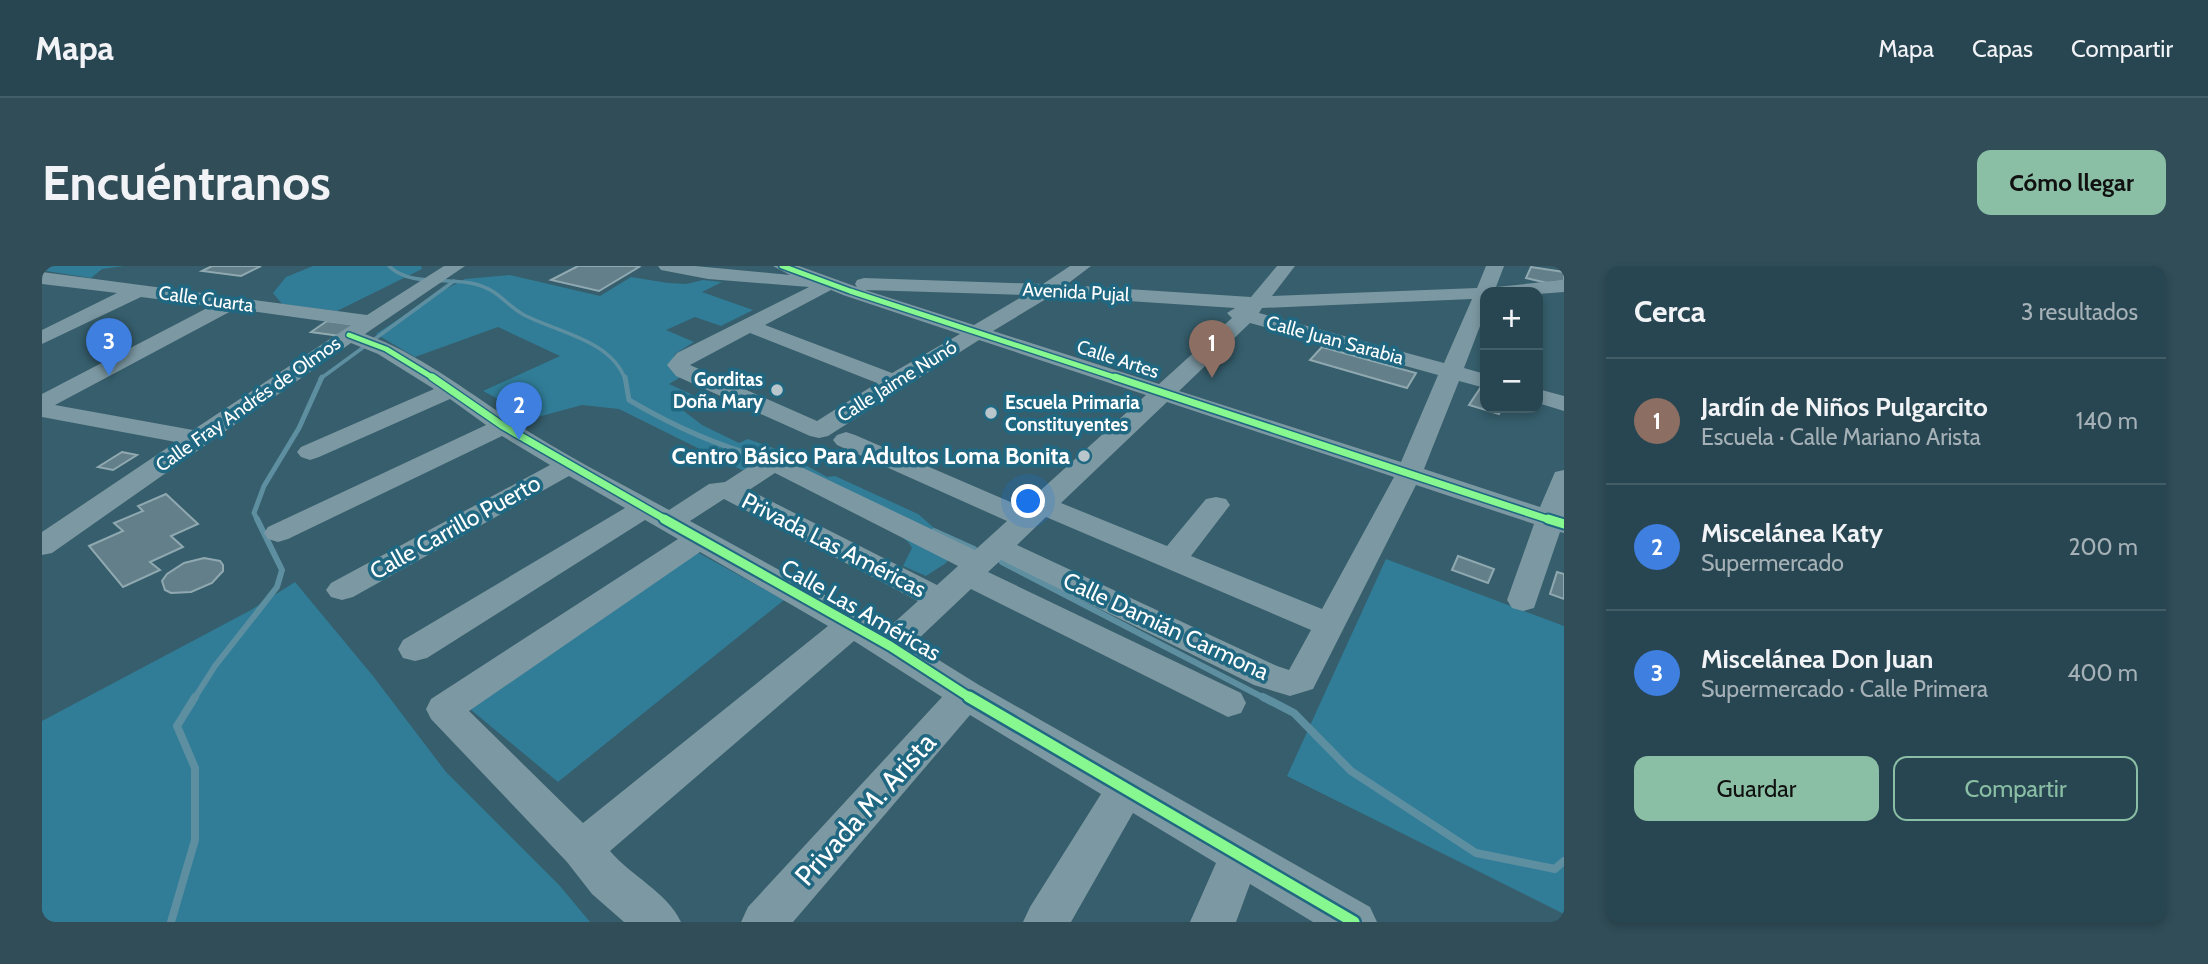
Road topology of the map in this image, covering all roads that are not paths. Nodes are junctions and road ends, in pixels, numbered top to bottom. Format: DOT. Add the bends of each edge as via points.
graph roads {
  1 [pos="667,266"];
  2 [pos="782,266"];
  3 [pos="863,266"];
  4 [pos="1286,266"];
  5 [pos="1495,266"];
  6 [pos="1074,267"];
  7 [pos="451,269"];
  8 [pos="48,282"];
  9 [pos="831,283"];
  10 [pos="1564,286"];
  11 [pos="1490,287"];
  12 [pos="1543,288"];
  13 [pos="139,290"];
  14 [pos="1047,290"];
  15 [pos="1480,294"];
  16 [pos="1184,298"];
  17 [pos="232,303"];
  18 [pos="1250,310"];
  19 [pos="1480,312"];
  20 [pos="748,325"];
  21 [pos="977,331"];
  22 [pos="367,336"];
  23 [pos="42,338"];
  24 [pos="1453,371"];
  25 [pos="1480,379"];
  26 [pos="894,382"];
  27 [pos="451,390"];
  28 [pos="1161,392"];
  29 [pos="1543,398"];
  30 [pos="42,403"];
  31 [pos="1564,404"];
  32 [pos="42,410"];
  33 [pos="503,426"];
  34 [pos="199,439"];
  35 [pos="846,440"];
  36 [pos="310,452"];
  37 [pos="569,465"];
  38 [pos="1409,473"];
  39 [pos="1564,478"];
  40 [pos="730,491"];
  41 [pos="1216,505"];
  42 [pos="1036,513"];
  43 [pos="655,516"];
  44 [pos="1557,522"];
  45 [pos="278,533"];
  46 [pos="699,539"];
  47 [pos="42,546"];
  48 [pos="1172,559"];
  49 [pos="981,562"];
  50 [pos="342,590"];
  51 [pos="939,599"];
  52 [pos="1523,600"];
  53 [pos="851,625"];
  54 [pos="1329,625"];
  55 [pos="890,646"];
  56 [pos="415,649"];
  57 [pos="966,695"];
  58 [pos="1228,703"];
  59 [pos="1126,789"];
  60 [pos="582,849"];
  61 [pos="1241,854"];
  62 [pos="658,922"];
  63 [pos="764,922"];
  64 [pos="1046,922"];
  65 [pos="1213,922"];
  66 [pos="1353,922"];
  1 -- 9 [label="street, Avenida Pujal" via="708,274"];
  2 -- 9 [label="street, Calle Artes"];
  3 -- 9 [label="street"];
  4 -- 18 [label="street"];
  5 -- 11 [label="street, Calle Damián Carmona"];
  6 -- 14 [label="street, Calle Jaime Nunó"];
  6 -- 16 [label="street, Calle Juan Sarabia"];
  7 -- 22 [label="street, Calle Fray Andrés de Olmos" via="409,295"];
  8 -- 13 [label="street, Calle Cuarta"];
  9 -- 14 [label="street, Avenida Pujal"];
  9 -- 20 [label="street"];
  9 -- 21 [label="street, Calle Artes"];
  10 -- 12 [label="street"];
  13 -- 17 [label="street, Calle Cuarta"];
  13 -- 23 [label="street"];
  14 -- 16 [label="street, Avenida Pujal"];
  14 -- 21 [label="street, Calle Jaime Nunó"];
  15 -- 18 [label="street"];
  16 -- 18 [label="street, Calle Juan Sarabia"];
  17 -- 22 [label="street, Calle Cuarta"];
  17 -- 30 [label="street"];
  18 -- 24 [label="street, Calle Juan Sarabia"];
  18 -- 28 [label="street"];
  19 -- 24 [label="street, Calle Damián Carmona"];
  20 -- 26 [label="street"];
  20 -- 26 [label="street, Calle Jaime Nunó" via="678,365 819,431"];
  21 -- 26 [label="street, Calle Jaime Nunó"];
  21 -- 28 [label="street, Calle Artes"];
  22 -- 27 [label="street, Calle Las Américas"];
  22 -- 34 [label="street, Calle Fray Andrés de Olmos"];
  24 -- 25 [label="street, Calle Juan Sarabia"];
  24 -- 38 [label="street, Calle Damián Carmona"];
  27 -- 33 [label="street, Calle Las Américas"];
  27 -- 36 [label="street"];
  28 -- 38 [label="street, Calle Artes"];
  28 -- 42 [label="street"];
  29 -- 31 [label="street"];
  32 -- 34 [label="street"];
  33 -- 37 [label="street, Calle Las Américas"];
  33 -- 45 [label="street"];
  34 -- 47 [label="street, Calle Fray Andrés de Olmos"];
  35 -- 42 [label="street"];
  37 -- 43 [label="street, Calle Las Américas"];
  37 -- 50 [label="street, Calle Carrillo Puerto"];
  38 -- 44 [label="street, Calle Artes"];
  38 -- 54 [label="street, Calle Damián Carmona"];
  39 -- 44 [label="street"];
  40 -- 43 [label="street" via="719,490"];
  40 -- 49 [label="street" via="774,462"];
  40 -- 51 [label="street, Privada Las Américas"];
  41 -- 48 [label="street"];
  42 -- 48 [label="street"];
  42 -- 49 [label="street"];
  43 -- 46 [label="street, Calle Las Américas"];
  43 -- 56 [label="street"];
  44 -- 52 [label="street"];
  46 -- 53 [label="street, Calle Las Américas"];
  46 -- 60 [label="street" via="444,709"];
  48 -- 54 [label="street"];
  49 -- 51 [label="street"];
  49 -- 54 [label="street, Calle Damián Carmona" via="1290,683 1301,680"];
  49 -- 58 [label="street"];
  51 -- 55 [label="street"];
  53 -- 55 [label="street, Calle Las Américas"];
  53 -- 60 [label="street, Calle Las Américas"];
  55 -- 57 [label="street, Calle Las Américas"];
  57 -- 59 [label="street, Calle Las Américas"];
  57 -- 63 [label="street, Privada M. Arista"];
  59 -- 61 [label="street, Calle Las Américas"];
  59 -- 64 [label="street"];
  60 -- 62 [label="street" via="607,880"];
  61 -- 65 [label="street"];
  61 -- 66 [label="street, Calle Las Américas"];
}
